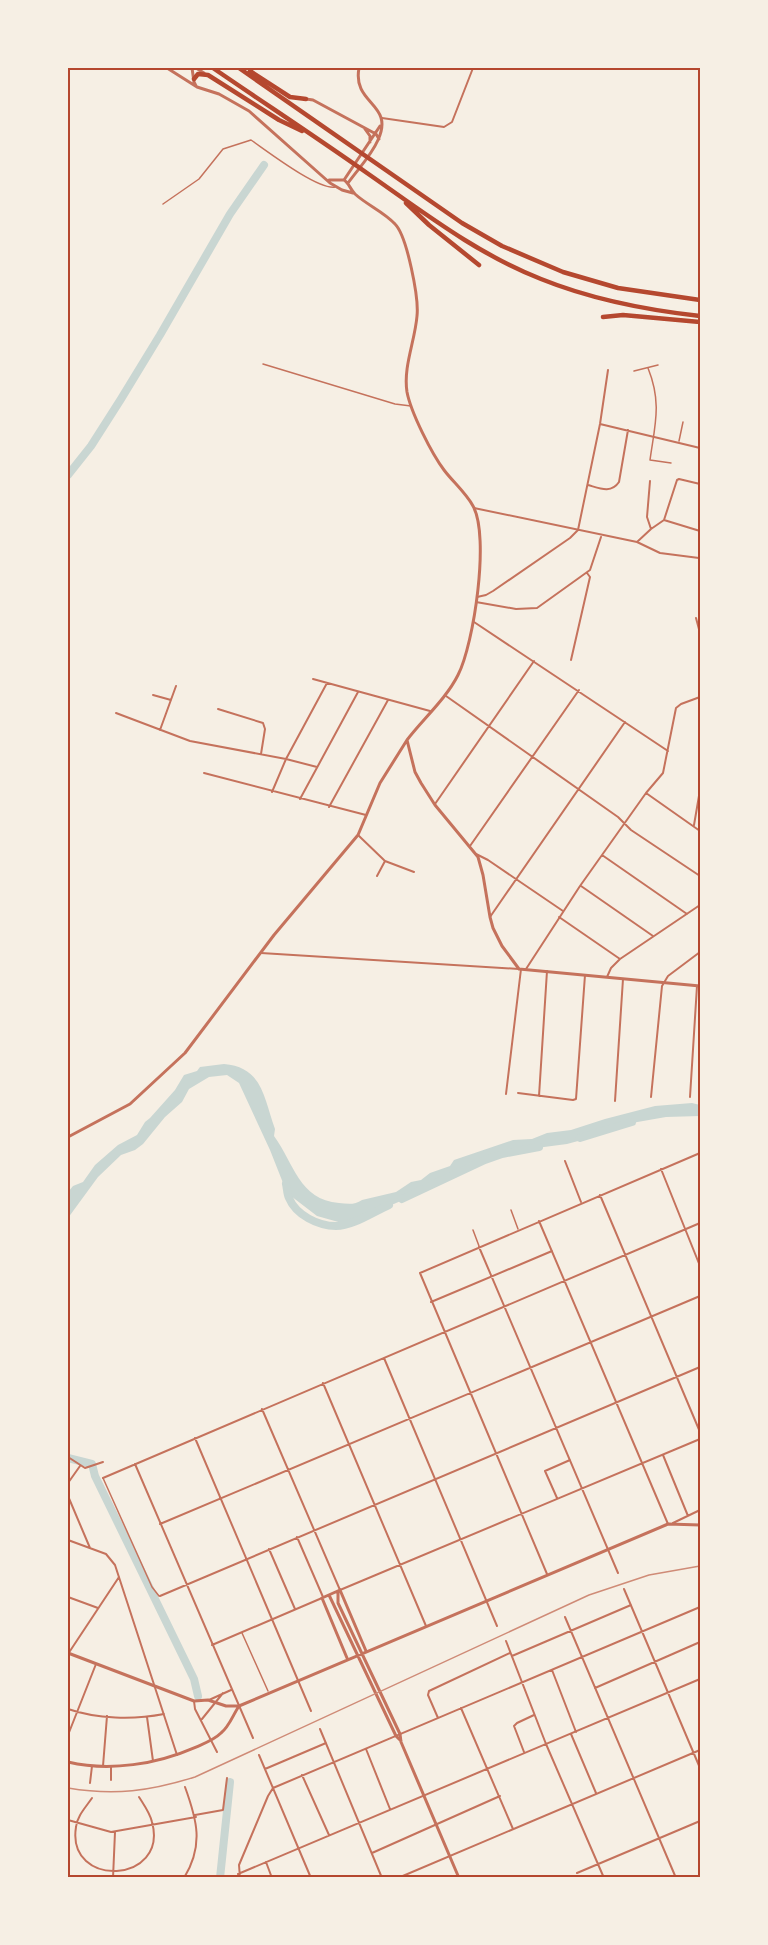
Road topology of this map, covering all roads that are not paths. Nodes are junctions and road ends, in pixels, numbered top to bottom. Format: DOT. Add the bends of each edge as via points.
graph roads {
  1 [pos="167,68"];
  2 [pos="194,68"];
  3 [pos="213,68"];
  4 [pos="239,68"];
  5 [pos="244,68"];
  6 [pos="359,68"];
  7 [pos="472,68"];
  8 [pos="208,75"];
  9 [pos="194,79"];
  10 [pos="197,87"];
  11 [pos="306,99"];
  12 [pos="302,111"];
  13 [pos="382,118"];
  14 [pos="381,125"];
  15 [pos="364,128"];
  16 [pos="307,133"];
  17 [pos="375,134"];
  18 [pos="379,139"];
  19 [pos="370,144"];
  20 [pos="325,178"];
  21 [pos="344,180"];
  22 [pos="348,183"];
  23 [pos="336,187"];
  24 [pos="355,194"];
  25 [pos="400,197"];
  26 [pos="163,204"];
  27 [pos="479,265"];
  28 [pos="700,300"];
  29 [pos="700,315"];
  30 [pos="603,317"];
  31 [pos="700,322"];
  32 [pos="263,364"];
  33 [pos="658,365"];
  34 [pos="648,368"];
  35 [pos="608,370"];
  36 [pos="634,371"];
  37 [pos="412,406"];
  38 [pos="683,422"];
  39 [pos="600,424"];
  40 [pos="628,430"];
  41 [pos="653,436"];
  42 [pos="679,442"];
  43 [pos="700,448"];
  44 [pos="671,463"];
  45 [pos="650,482"];
  46 [pos="700,483"];
  47 [pos="588,485"];
  48 [pos="474,508"];
  49 [pos="664,520"];
  50 [pos="651,528"];
  51 [pos="578,530"];
  52 [pos="700,531"];
  53 [pos="601,536"];
  54 [pos="637,542"];
  55 [pos="700,549"];
  56 [pos="587,573"];
  57 [pos="477,597"];
  58 [pos="476,602"];
  59 [pos="696,618"];
  60 [pos="474,621"];
  61 [pos="700,633"];
  62 [pos="571,660"];
  63 [pos="534,661"];
  64 [pos="313,680"];
  65 [pos="327,683"];
  66 [pos="176,686"];
  67 [pos="579,690"];
  68 [pos="358,692"];
  69 [pos="444,694"];
  70 [pos="153,695"];
  71 [pos="700,698"];
  72 [pos="171,700"];
  73 [pos="388,700"];
  74 [pos="218,709"];
  75 [pos="430,711"];
  76 [pos="116,713"];
  77 [pos="625,722"];
  78 [pos="489,727"];
  79 [pos="160,730"];
  80 [pos="407,740"];
  81 [pos="668,751"];
  82 [pos="261,755"];
  83 [pos="532,757"];
  84 [pos="286,759"];
  85 [pos="317,767"];
  86 [pos="204,773"];
  87 [pos="578,790"];
  88 [pos="700,790"];
  89 [pos="272,792"];
  90 [pos="646,793"];
  91 [pos="300,799"];
  92 [pos="435,805"];
  93 [pos="329,807"];
  94 [pos="366,815"];
  95 [pos="624,823"];
  96 [pos="694,826"];
  97 [pos="700,831"];
  98 [pos="357,835"];
  99 [pos="470,846"];
  100 [pos="476,854"];
  101 [pos="602,855"];
  102 [pos="385,861"];
  103 [pos="414,872"];
  104 [pos="377,876"];
  105 [pos="700,876"];
  106 [pos="516,879"];
  107 [pos="580,886"];
  108 [pos="700,904"];
  109 [pos="563,912"];
  110 [pos="687,914"];
  111 [pos="559,917"];
  112 [pos="490,918"];
  113 [pos="652,936"];
  114 [pos="700,952"];
  115 [pos="260,953"];
  116 [pos="620,959"];
  117 [pos="520,969"];
  118 [pos="526,969"];
  119 [pos="548,971"];
  120 [pos="585,975"];
  121 [pos="607,977"];
  122 [pos="623,978"];
  123 [pos="664,981"];
  124 [pos="699,985"];
  125 [pos="518,1093"];
  126 [pos="506,1094"];
  127 [pos="539,1096"];
  128 [pos="651,1097"];
  129 [pos="690,1097"];
  130 [pos="615,1101"];
  131 [pos="68,1137"];
  132 [pos="700,1153"];
  133 [pos="565,1161"];
  134 [pos="661,1169"];
  135 [pos="600,1194"];
  136 [pos="581,1202"];
  137 [pos="511,1210"];
  138 [pos="539,1221"];
  139 [pos="700,1223"];
  140 [pos="518,1229"];
  141 [pos="686,1229"];
  142 [pos="473,1230"];
  143 [pos="479,1247"];
  144 [pos="552,1251"];
  145 [pos="626,1255"];
  146 [pos="700,1266"];
  147 [pos="492,1277"];
  148 [pos="565,1281"];
  149 [pos="700,1296"];
  150 [pos="431,1302"];
  151 [pos="505,1306"];
  152 [pos="651,1315"];
  153 [pos="444,1332"];
  154 [pos="591,1341"];
  155 [pos="384,1358"];
  156 [pos="700,1367"];
  157 [pos="531,1368"];
  158 [pos="677,1377"];
  159 [pos="322,1383"];
  160 [pos="470,1392"];
  161 [pos="616,1401"];
  162 [pos="262,1409"];
  163 [pos="409,1418"];
  164 [pos="556,1427"];
  165 [pos="700,1432"];
  166 [pos="195,1438"];
  167 [pos="700,1439"];
  168 [pos="349,1444"];
  169 [pos="495,1453"];
  170 [pos="663,1455"];
  171 [pos="68,1457"];
  172 [pos="570,1460"];
  173 [pos="103,1462"];
  174 [pos="642,1463"];
  175 [pos="135,1464"];
  176 [pos="81,1466"];
  177 [pos="288,1469"];
  178 [pos="103,1478"];
  179 [pos="435,1478"];
  180 [pos="68,1483"];
  181 [pos="582,1488"];
  182 [pos="68,1496"];
  183 [pos="220,1498"];
  184 [pos="557,1498"];
  185 [pos="374,1504"];
  186 [pos="700,1510"];
  187 [pos="521,1514"];
  188 [pos="688,1516"];
  189 [pos="160,1524"];
  190 [pos="670,1524"];
  191 [pos="700,1525"];
  192 [pos="314,1530"];
  193 [pos="297,1537"];
  194 [pos="460,1539"];
  195 [pos="68,1540"];
  196 [pos="90,1548"];
  197 [pos="609,1548"];
  198 [pos="269,1549"];
  199 [pos="246,1558"];
  200 [pos="400,1565"];
  201 [pos="618,1573"];
  202 [pos="547,1574"];
  203 [pos="119,1577"];
  204 [pos="186,1585"];
  205 [pos="624,1589"];
  206 [pos="339,1591"];
  207 [pos="329,1595"];
  208 [pos="160,1596"];
  209 [pos="68,1597"];
  210 [pos="322,1598"];
  211 [pos="487,1600"];
  212 [pos="631,1605"];
  213 [pos="700,1607"];
  214 [pos="98,1608"];
  215 [pos="295,1609"];
  216 [pos="565,1617"];
  217 [pos="272,1619"];
  218 [pos="426,1626"];
  219 [pos="497,1626"];
  220 [pos="242,1632"];
  221 [pos="571,1632"];
  222 [pos="643,1632"];
  223 [pos="506,1641"];
  224 [pos="700,1642"];
  225 [pos="212,1645"];
  226 [pos="366,1651"];
  227 [pos="68,1654"];
  228 [pos="511,1654"];
  229 [pos="582,1658"];
  230 [pos="347,1659"];
  231 [pos="655,1661"];
  232 [pos="96,1664"];
  233 [pos="552,1670"];
  234 [pos="700,1679"];
  235 [pos="298,1680"];
  236 [pos="522,1682"];
  237 [pos="154,1686"];
  238 [pos="595,1688"];
  239 [pos="231,1690"];
  240 [pos="268,1693"];
  241 [pos="668,1693"];
  242 [pos="223,1694"];
  243 [pos="196,1701"];
  244 [pos="206,1701"];
  245 [pos="216,1703"];
  246 [pos="225,1706"];
  247 [pos="238,1707"];
  248 [pos="461,1708"];
  249 [pos="68,1709"];
  250 [pos="311,1711"];
  251 [pos="77,1712"];
  252 [pos="164,1714"];
  253 [pos="534,1715"];
  254 [pos="107,1716"];
  255 [pos="147,1717"];
  256 [pos="231,1717"];
  257 [pos="438,1718"];
  258 [pos="607,1718"];
  259 [pos="201,1719"];
  260 [pos="394,1727"];
  261 [pos="320,1729"];
  262 [pos="576,1732"];
  263 [pos="571,1734"];
  264 [pos="68,1735"];
  265 [pos="398,1735"];
  266 [pos="253,1738"];
  267 [pos="212,1740"];
  268 [pos="326,1743"];
  269 [pos="546,1744"];
  270 [pos="366,1749"];
  271 [pos="700,1750"];
  272 [pos="217,1752"];
  273 [pos="524,1753"];
  274 [pos="694,1753"];
  275 [pos="177,1755"];
  276 [pos="259,1755"];
  277 [pos="153,1761"];
  278 [pos="68,1762"];
  279 [pos="333,1762"];
  280 [pos="92,1766"];
  281 [pos="103,1766"];
  282 [pos="111,1766"];
  283 [pos="488,1768"];
  284 [pos="700,1768"];
  285 [pos="265,1769"];
  286 [pos="302,1776"];
  287 [pos="227,1778"];
  288 [pos="633,1778"];
  289 [pos="111,1780"];
  290 [pos="90,1783"];
  291 [pos="185,1787"];
  292 [pos="273,1788"];
  293 [pos="596,1793"];
  294 [pos="423,1795"];
  295 [pos="500,1796"];
  296 [pos="139,1797"];
  297 [pos="92,1798"];
  298 [pos="573,1803"];
  299 [pos="390,1809"];
  300 [pos="195,1816"];
  301 [pos="68,1820"];
  302 [pos="700,1821"];
  303 [pos="359,1822"];
  304 [pos="77,1823"];
  305 [pos="436,1824"];
  306 [pos="153,1825"];
  307 [pos="513,1829"];
  308 [pos="115,1832"];
  309 [pos="329,1835"];
  310 [pos="659,1837"];
  311 [pos="299,1848"];
  312 [pos="372,1853"];
  313 [pos="449,1856"];
  314 [pos="266,1862"];
  315 [pos="598,1864"];
  316 [pos="113,1872"];
  317 [pos="577,1873"];
  318 [pos="239,1876"];
  319 [pos="113,1878"];
  320 [pos="184,1878"];
  321 [pos="272,1878"];
  322 [pos="311,1878"];
  323 [pos="382,1878"];
  324 [pos="398,1878"];
  325 [pos="459,1878"];
  326 [pos="604,1878"];
  327 [pos="676,1878"];
  1 -- 10 [label="street"];
  2 -- 8 [label="street"];
  2 -- 9 [label="street"];
  3 -- 16 [label="highway"];
  4 -- 12 [label="highway"];
  5 -- 11 [label="highway" via="290,97"];
  6 -- 13 [label="street" via="360,88"];
  7 -- 13 [label="street" via="448,126"];
  8 -- 9 [label="highway" via="198,74"];
  8 -- 16 [label="highway"];
  9 -- 10 [label="street"];
  10 -- 20 [label="street" via="219,93 249,111"];
  11 -- 12 [label="highway" via="300,105"];
  11 -- 15 [label="street"];
  12 -- 28 [label="highway" via="462,223 526,257 618,288"];
  13 -- 14 [label="street"];
  14 -- 17 [label="street"];
  14 -- 18 [label="street"];
  15 -- 17 [label="street"];
  15 -- 19 [label="street"];
  16 -- 25 [label="highway"];
  17 -- 18 [label="street"];
  17 -- 19 [label="street"];
  18 -- 22 [label="street"];
  19 -- 21 [label="street"];
  20 -- 21 [label="street"];
  20 -- 23 [label="street"];
  21 -- 22 [label="street"];
  22 -- 23 [label="street"];
  22 -- 24 [label="street"];
  23 -- 24 [label="street"];
  23 -- 26 [label="lane" via="316,183 251,140 223,149 199,179"];
  24 -- 37 [label="street" via="395,223 405,243 417,308 406,383"];
  25 -- 27 [label="highway"];
  25 -- 29 [label="highway" via="484,252 542,280 629,306"];
  30 -- 31 [label="highway" via="623,315"];
  32 -- 37 [label="lane"];
  33 -- 34 [label="lane"];
  34 -- 36 [label="lane"];
  34 -- 41 [label="lane" via="657,406"];
  35 -- 39 [label="street"];
  37 -- 48 [label="street" via="443,468"];
  38 -- 42 [label="lane"];
  39 -- 40 [label="street"];
  39 -- 47 [label="street"];
  40 -- 41 [label="street"];
  40 -- 47 [label="street" via="615,487"];
  41 -- 42 [label="street"];
  41 -- 44 [label="lane" via="650,460"];
  42 -- 43 [label="street"];
  45 -- 50 [label="street" via="647,514"];
  46 -- 49 [label="street" via="677,480"];
  47 -- 51 [label="street"];
  48 -- 51 [label="street"];
  48 -- 57 [label="street" via="480,528"];
  49 -- 50 [label="street"];
  49 -- 52 [label="street"];
  50 -- 54 [label="street"];
  51 -- 53 [label="street"];
  51 -- 57 [label="street" via="493,591"];
  53 -- 54 [label="street"];
  53 -- 56 [label="street"];
  54 -- 55 [label="street" via="660,553 699,558"];
  56 -- 58 [label="street" via="537,608 516,609"];
  56 -- 62 [label="street" via="590,577"];
  57 -- 58 [label="street"];
  58 -- 60 [label="street"];
  59 -- 61 [label="street"];
  60 -- 63 [label="street"];
  60 -- 69 [label="street" via="462,666"];
  63 -- 67 [label="street"];
  63 -- 78 [label="street"];
  64 -- 65 [label="street"];
  65 -- 68 [label="street"];
  65 -- 84 [label="street"];
  66 -- 72 [label="street"];
  67 -- 77 [label="street"];
  67 -- 83 [label="street"];
  68 -- 73 [label="street"];
  68 -- 85 [label="street"];
  69 -- 75 [label="street"];
  69 -- 78 [label="street"];
  70 -- 72 [label="street"];
  71 -- 81 [label="street" via="676,708"];
  72 -- 79 [label="street"];
  73 -- 75 [label="street"];
  73 -- 93 [label="street"];
  74 -- 82 [label="street" via="263,723"];
  75 -- 80 [label="street"];
  76 -- 79 [label="street"];
  77 -- 81 [label="street"];
  77 -- 87 [label="street"];
  78 -- 83 [label="street"];
  78 -- 92 [label="street"];
  79 -- 82 [label="street" via="190,741"];
  80 -- 92 [label="street" via="416,772"];
  80 -- 94 [label="street" via="380,783"];
  81 -- 90 [label="street" via="663,773"];
  82 -- 84 [label="street"];
  83 -- 87 [label="street"];
  83 -- 99 [label="street"];
  84 -- 85 [label="street"];
  84 -- 89 [label="street"];
  85 -- 91 [label="street"];
  86 -- 89 [label="street"];
  87 -- 95 [label="street"];
  87 -- 106 [label="street"];
  88 -- 96 [label="street"];
  89 -- 91 [label="street"];
  90 -- 95 [label="street"];
  90 -- 96 [label="street"];
  91 -- 93 [label="street"];
  92 -- 99 [label="street"];
  93 -- 94 [label="street"];
  94 -- 98 [label="street"];
  95 -- 101 [label="street"];
  95 -- 105 [label="street"];
  96 -- 97 [label="street"];
  98 -- 102 [label="street"];
  98 -- 115 [label="street"];
  99 -- 100 [label="street"];
  100 -- 106 [label="street"];
  100 -- 112 [label="street"];
  101 -- 107 [label="street"];
  101 -- 110 [label="street"];
  102 -- 103 [label="street"];
  102 -- 104 [label="street"];
  106 -- 109 [label="street"];
  106 -- 112 [label="street"];
  107 -- 109 [label="street"];
  107 -- 113 [label="street"];
  108 -- 110 [label="street"];
  109 -- 111 [label="street"];
  110 -- 113 [label="street"];
  111 -- 116 [label="street"];
  111 -- 118 [label="street"];
  112 -- 117 [label="street" via="502,946"];
  113 -- 116 [label="street"];
  114 -- 123 [label="street"];
  115 -- 117 [label="street"];
  115 -- 131 [label="street" via="207,1026 167,1071 120,1111"];
  116 -- 121 [label="street"];
  117 -- 118 [label="street"];
  117 -- 126 [label="street"];
  118 -- 119 [label="street"];
  119 -- 120 [label="street"];
  119 -- 127 [label="street"];
  120 -- 121 [label="street"];
  120 -- 127 [label="street" via="576,1099"];
  121 -- 122 [label="street"];
  122 -- 123 [label="street"];
  122 -- 130 [label="street"];
  123 -- 124 [label="street"];
  123 -- 128 [label="street"];
  124 -- 129 [label="street"];
  125 -- 127 [label="street"];
  132 -- 134 [label="street"];
  133 -- 136 [label="street"];
  134 -- 135 [label="street"];
  134 -- 141 [label="street"];
  135 -- 136 [label="street"];
  135 -- 145 [label="street"];
  136 -- 138 [label="street"];
  137 -- 140 [label="lane"];
  138 -- 140 [label="street"];
  138 -- 144 [label="street"];
  139 -- 141 [label="street"];
  140 -- 143 [label="street"];
  141 -- 145 [label="street"];
  141 -- 146 [label="street"];
  142 -- 143 [label="lane"];
  143 -- 147 [label="street"];
  143 -- 150 [label="street" via="422,1272"];
  144 -- 147 [label="street"];
  144 -- 148 [label="street"];
  145 -- 148 [label="street"];
  145 -- 152 [label="street"];
  147 -- 150 [label="street"];
  147 -- 151 [label="street"];
  148 -- 151 [label="street"];
  148 -- 154 [label="street"];
  149 -- 152 [label="street"];
  150 -- 153 [label="street"];
  151 -- 153 [label="street"];
  151 -- 157 [label="street"];
  152 -- 154 [label="street"];
  152 -- 158 [label="street"];
  153 -- 155 [label="street"];
  153 -- 160 [label="street"];
  154 -- 157 [label="street"];
  154 -- 161 [label="street"];
  155 -- 159 [label="street"];
  155 -- 163 [label="street"];
  156 -- 158 [label="street"];
  157 -- 160 [label="street"];
  157 -- 164 [label="street"];
  158 -- 161 [label="street"];
  158 -- 165 [label="street"];
  159 -- 162 [label="street"];
  159 -- 168 [label="street"];
  160 -- 163 [label="street"];
  160 -- 169 [label="street"];
  161 -- 164 [label="street"];
  161 -- 174 [label="street"];
  162 -- 166 [label="street"];
  162 -- 177 [label="street"];
  163 -- 168 [label="street"];
  163 -- 179 [label="street"];
  164 -- 169 [label="street"];
  164 -- 172 [label="street"];
  166 -- 175 [label="street"];
  166 -- 183 [label="street"];
  167 -- 170 [label="street"];
  168 -- 177 [label="street"];
  168 -- 185 [label="street"];
  169 -- 179 [label="street"];
  169 -- 187 [label="street"];
  170 -- 174 [label="street"];
  170 -- 188 [label="street"];
  171 -- 176 [label="street"];
  172 -- 181 [label="street"];
  172 -- 184 [label="street" via="545,1471"];
  173 -- 176 [label="street"];
  174 -- 181 [label="street"];
  174 -- 190 [label="street"];
  175 -- 178 [label="street"];
  175 -- 189 [label="street"];
  176 -- 180 [label="street"];
  177 -- 183 [label="street"];
  177 -- 192 [label="street"];
  178 -- 208 [label="lane" via="152,1587"];
  179 -- 185 [label="street"];
  179 -- 194 [label="street"];
  181 -- 184 [label="street"];
  181 -- 197 [label="street"];
  182 -- 196 [label="street"];
  183 -- 189 [label="street"];
  183 -- 199 [label="street"];
  184 -- 187 [label="street"];
  185 -- 192 [label="street"];
  185 -- 200 [label="street"];
  186 -- 188 [label="street"];
  187 -- 194 [label="street"];
  187 -- 202 [label="street"];
  188 -- 190 [label="street"];
  189 -- 204 [label="street"];
  190 -- 191 [label="street"];
  190 -- 197 [label="street"];
  192 -- 193 [label="street"];
  192 -- 206 [label="street"];
  193 -- 198 [label="street"];
  193 -- 210 [label="street"];
  194 -- 200 [label="street"];
  194 -- 211 [label="street"];
  195 -- 196 [label="street"];
  196 -- 203 [label="street" via="110,1556"];
  197 -- 201 [label="street"];
  197 -- 202 [label="street"];
  198 -- 199 [label="street"];
  198 -- 215 [label="street"];
  199 -- 204 [label="street"];
  199 -- 217 [label="street"];
  200 -- 206 [label="street"];
  200 -- 218 [label="street"];
  202 -- 211 [label="street"];
  203 -- 214 [label="street"];
  203 -- 237 [label="street"];
  204 -- 208 [label="street"];
  204 -- 225 [label="street"];
  205 -- 212 [label="street"];
  206 -- 207 [label="street"];
  206 -- 226 [label="street"];
  206 -- 260 [label="street" via="338,1603"];
  207 -- 210 [label="street"];
  207 -- 260 [label="street"];
  209 -- 214 [label="street"];
  210 -- 215 [label="street"];
  210 -- 230 [label="street"];
  211 -- 218 [label="street"];
  211 -- 219 [label="street"];
  212 -- 221 [label="street"];
  212 -- 222 [label="street"];
  213 -- 222 [label="street"];
  214 -- 227 [label="street"];
  215 -- 217 [label="street"];
  216 -- 221 [label="street"];
  217 -- 220 [label="street"];
  217 -- 235 [label="street"];
  218 -- 226 [label="street"];
  220 -- 225 [label="street"];
  220 -- 240 [label="lane"];
  221 -- 228 [label="street"];
  221 -- 229 [label="street"];
  222 -- 229 [label="street"];
  222 -- 231 [label="street"];
  223 -- 228 [label="street"];
  224 -- 231 [label="street"];
  225 -- 239 [label="street"];
  226 -- 230 [label="street"];
  227 -- 232 [label="street"];
  228 -- 236 [label="street"];
  228 -- 257 [label="street" via="429,1691"];
  229 -- 233 [label="street"];
  229 -- 238 [label="street"];
  230 -- 235 [label="street"];
  231 -- 238 [label="street"];
  231 -- 241 [label="street"];
  232 -- 237 [label="street"];
  232 -- 251 [label="street"];
  233 -- 236 [label="street"];
  233 -- 262 [label="street"];
  234 -- 241 [label="street"];
  235 -- 240 [label="street"];
  235 -- 250 [label="street"];
  236 -- 248 [label="street"];
  236 -- 253 [label="street"];
  237 -- 243 [label="street"];
  237 -- 252 [label="street"];
  238 -- 258 [label="street"];
  239 -- 242 [label="street"];
  239 -- 247 [label="street"];
  240 -- 247 [label="street"];
  241 -- 258 [label="street"];
  241 -- 274 [label="street"];
  242 -- 244 [label="street"];
  242 -- 245 [label="street"];
  243 -- 244 [label="street"];
  243 -- 259 [label="street" via="195,1709"];
  244 -- 245 [label="street"];
  245 -- 246 [label="street"];
  245 -- 259 [label="street"];
  246 -- 247 [label="street"];
  246 -- 256 [label="street"];
  247 -- 256 [label="street"];
  247 -- 266 [label="street"];
  248 -- 257 [label="street"];
  248 -- 283 [label="street"];
  249 -- 251 [label="street"];
  251 -- 254 [label="street"];
  251 -- 264 [label="street"];
  252 -- 255 [label="street"];
  252 -- 275 [label="street"];
  253 -- 269 [label="street"];
  253 -- 273 [label="street" via="514,1726"];
  254 -- 255 [label="street"];
  254 -- 281 [label="street"];
  255 -- 277 [label="street"];
  256 -- 267 [label="street" via="226,1728"];
  257 -- 265 [label="street"];
  258 -- 262 [label="street"];
  258 -- 288 [label="street"];
  259 -- 267 [label="street"];
  260 -- 265 [label="street"];
  261 -- 268 [label="street"];
  262 -- 263 [label="street"];
  263 -- 269 [label="street"];
  263 -- 293 [label="street"];
  265 -- 270 [label="street"];
  265 -- 294 [label="street"];
  267 -- 272 [label="street"];
  267 -- 275 [label="street"];
  268 -- 279 [label="street"];
  268 -- 285 [label="street"];
  269 -- 273 [label="street"];
  269 -- 298 [label="street"];
  270 -- 279 [label="street"];
  270 -- 299 [label="street"];
  271 -- 274 [label="street"];
  273 -- 283 [label="street"];
  274 -- 284 [label="street"];
  274 -- 288 [label="street"];
  275 -- 277 [label="street"];
  276 -- 285 [label="street"];
  277 -- 282 [label="street"];
  278 -- 280 [label="street"];
  279 -- 286 [label="street"];
  279 -- 303 [label="street"];
  280 -- 281 [label="street"];
  280 -- 290 [label="street"];
  281 -- 282 [label="street"];
  282 -- 289 [label="street"];
  283 -- 294 [label="street"];
  283 -- 295 [label="street"];
  285 -- 292 [label="street"];
  286 -- 292 [label="street"];
  286 -- 309 [label="street"];
  287 -- 300 [label="street" via="223,1810"];
  288 -- 293 [label="street"];
  288 -- 310 [label="street"];
  291 -- 300 [label="street"];
  292 -- 311 [label="street"];
  292 -- 318 [label="street" via="239,1865"];
  293 -- 298 [label="street"];
  294 -- 299 [label="street"];
  294 -- 305 [label="street"];
  295 -- 305 [label="street"];
  295 -- 307 [label="street"];
  296 -- 306 [label="street"];
  297 -- 304 [label="street"];
  298 -- 307 [label="street"];
  298 -- 315 [label="street"];
  299 -- 303 [label="street"];
  300 -- 306 [label="street"];
  300 -- 320 [label="street" via="196,1847"];
  301 -- 304 [label="street"];
  302 -- 310 [label="street"];
  303 -- 309 [label="street"];
  303 -- 312 [label="street"];
  304 -- 308 [label="street"];
  304 -- 316 [label="street" via="76,1843 85,1860 96,1868"];
  305 -- 312 [label="street"];
  305 -- 313 [label="street"];
  306 -- 308 [label="street"];
  306 -- 316 [label="street" via="147,1855 134,1867"];
  307 -- 313 [label="street"];
  308 -- 316 [label="street"];
  309 -- 311 [label="street"];
  310 -- 315 [label="street"];
  310 -- 327 [label="street"];
  311 -- 314 [label="street"];
  311 -- 322 [label="street"];
  312 -- 323 [label="street"];
  313 -- 324 [label="street"];
  313 -- 325 [label="street"];
  314 -- 318 [label="street"];
  314 -- 321 [label="street"];
  315 -- 317 [label="street"];
  315 -- 326 [label="street"];
  316 -- 319 [label="street"];
}
